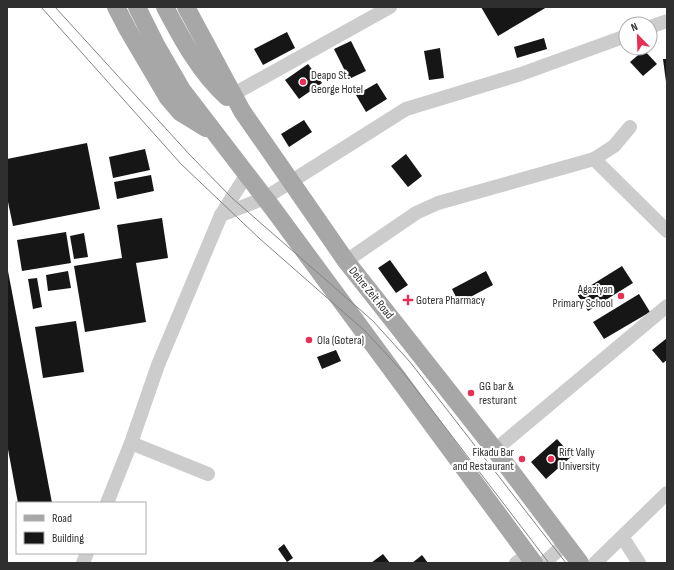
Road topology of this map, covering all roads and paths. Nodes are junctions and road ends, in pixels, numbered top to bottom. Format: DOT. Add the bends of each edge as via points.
graph roads {
  1 [pos="116,7"];
  2 [pos="137,7"];
  3 [pos="165,7"];
  4 [pos="186,7"];
  5 [pos="390,7"];
  6 [pos="618,39"];
  7 [pos="232,95"];
  8 [pos="242,112"];
  9 [pos="630,127"];
  10 [pos="216,135"];
  11 [pos="594,159"];
  12 [pos="247,174"];
  13 [pos="292,182"];
  14 [pos="265,198"];
  15 [pos="220,215"];
  16 [pos="667,231"];
  17 [pos="346,262"];
  18 [pos="667,306"];
  19 [pos="131,443"];
  20 [pos="495,450"];
  21 [pos="208,474"];
  22 [pos="667,493"];
  23 [pos="107,502"];
  24 [pos="623,538"];
  25 [pos="565,544"];
  26 [pos="526,560"];
  27 [pos="544,563"];
  28 [pos="580,563"];
  29 [pos="595,563"];
  30 [pos="639,563"];
  1 -- 10 [label="main road" via="168,98 180,112"];
  2 -- 10 [label="main road" via="182,90"];
  3 -- 8 [label="main road" via="194,57 216,87"];
  4 -- 7 [label="main road, Debre Zeit Road"];
  5 -- 7 [label="street"];
  6 -- 13 [label="street" via="521,74 406,110"];
  7 -- 8 [label="main road, Debre Zeit Road"];
  8 -- 13 [label="main road, Debre Zeit Road"];
  9 -- 11 [label="street" via="614,146"];
  10 -- 12 [label="main road"];
  11 -- 16 [label="street"];
  11 -- 17 [label="street" via="438,203 416,213"];
  12 -- 14 [label="main road"];
  12 -- 15 [label="street"];
  13 -- 14 [label="street"];
  13 -- 17 [label="main road, Debre Zeit Road"];
  14 -- 15 [label="street"];
  14 -- 26 [label="main road"];
  15 -- 19 [label="street" via="158,365"];
  17 -- 20 [label="main road, Debre Zeit Road"];
  18 -- 20 [label="street"];
  19 -- 21 [label="street"];
  19 -- 23 [label="street"];
  20 -- 25 [label="main road, Debre Zeit Road"];
  22 -- 24 [label="street"];
  24 -- 29 [label="street"];
  24 -- 30 [label="street"];
  25 -- 27 [label="street"];
  25 -- 28 [label="main road, Debre Zeit Road"];
}
